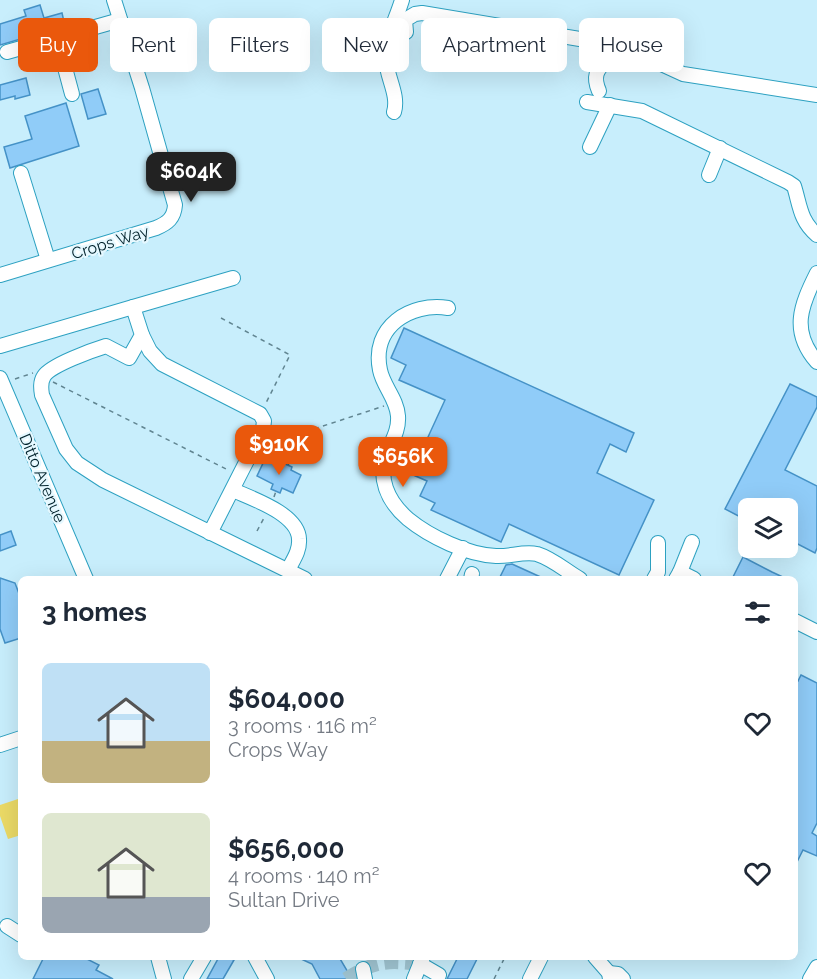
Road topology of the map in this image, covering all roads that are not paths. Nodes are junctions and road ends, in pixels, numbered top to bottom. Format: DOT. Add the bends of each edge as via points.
graph roads {
  1 [pos="114,0"];
  2 [pos="402,0"];
  3 [pos="119,18"];
  4 [pos="398,18"];
  5 [pos="407,18"];
  6 [pos="18,49"];
  7 [pos="7,52"];
  8 [pos="66,72"];
  9 [pos="137,72"];
  10 [pos="388,72"];
  11 [pos="597,72"];
  12 [pos="599,91"];
  13 [pos="72,94"];
  14 [pos="817,95"];
  15 [pos="587,102"];
  16 [pos="610,105"];
  17 [pos="394,112"];
  18 [pos="590,147"];
  19 [pos="720,148"];
  20 [pos="21,173"];
  21 [pos="709,175"];
  22 [pos="817,235"];
  23 [pos="48,260"];
  24 [pos="817,273"];
  25 [pos="0,275"];
  26 [pos="232,278"];
  27 [pos="134,308"];
  28 [pos="448,309"];
  29 [pos="142,335"];
  30 [pos="0,346"];
  31 [pos="817,362"];
  32 [pos="1,381"];
  33 [pos="233,490"];
  34 [pos="210,533"];
  35 [pos="658,543"];
  36 [pos="692,543"];
  37 [pos="463,548"];
  38 [pos="288,570"];
  39 [pos="678,575"];
  40 [pos="85,576"];
  41 [pos="299,576"];
  42 [pos="449,576"];
  43 [pos="576,576"];
  44 [pos="656,576"];
  45 [pos="798,622"];
  46 [pos="817,632"];
  47 [pos="18,739"];
  48 [pos="0,745"];
  49 [pos="7,926"];
  50 [pos="18,932"];
  51 [pos="159,960"];
  52 [pos="202,960"];
  53 [pos="257,960"];
  54 [pos="422,960"];
  55 [pos="540,960"];
  56 [pos="597,960"];
  57 [pos="817,967"];
  58 [pos="439,975"];
  59 [pos="610,976"];
  60 [pos="164,979"];
  61 [pos="191,979"];
  62 [pos="267,979"];
  63 [pos="414,979"];
  64 [pos="530,979"];
  65 [pos="623,979"];
  66 [pos="810,979"];
  1 -- 3 [label="street, Crops Way"];
  2 -- 4 [label="street"];
  5 -- 14 [label="street" via="422,13 610,44 631,49 683,74"];
  6 -- 7 [label="street"];
  8 -- 13 [label="street"];
  9 -- 23 [label="street, Crops Way" via="175,205 171,219 156,228"];
  10 -- 17 [label="street" via="396,104"];
  11 -- 12 [label="street"];
  15 -- 16 [label="street"];
  16 -- 18 [label="street"];
  16 -- 19 [label="street" via="642,111"];
  19 -- 21 [label="street"];
  19 -- 22 [label="street" via="794,186 800,212"];
  20 -- 23 [label="street"];
  23 -- 25 [label="street, Crops Way"];
  24 -- 31 [label="street" via="803,301 800,321 804,344"];
  26 -- 27 [label="street"];
  27 -- 29 [label="street"];
  27 -- 30 [label="street"];
  28 -- 37 [label="street" via="416,309 395,321 379,349 381,376 398,415 398,428 385,458 383,482 393,502 418,527"];
  29 -- 33 [label="street" via="162,364 262,417 263,429"];
  29 -- 34 [label="street" via="129,358 106,346 50,369 43,377 42,395 62,441 77,463"];
  32 -- 40 [label="street, Ditto Avenue"];
  33 -- 34 [label="street"];
  33 -- 38 [label="street" via="269,506 297,528 300,539"];
  34 -- 38 [label="street"];
  35 -- 44 [label="street"];
  36 -- 39 [label="street"];
  37 -- 42 [label="street"];
  37 -- 43 [label="street" via="497,556 538,554"];
  38 -- 41 [label="street"];
  45 -- 46 [label="street"];
  47 -- 48 [label="street"];
  49 -- 50 [label="street"];
  51 -- 60 [label="street"];
  52 -- 61 [label="street"];
  53 -- 62 [label="street"];
  54 -- 58 [label="street"];
  54 -- 63 [label="street"];
  55 -- 64 [label="street"];
  56 -- 59 [label="street"];
  57 -- 66 [label="street"];
  59 -- 65 [label="street" via="618,974"];
}
